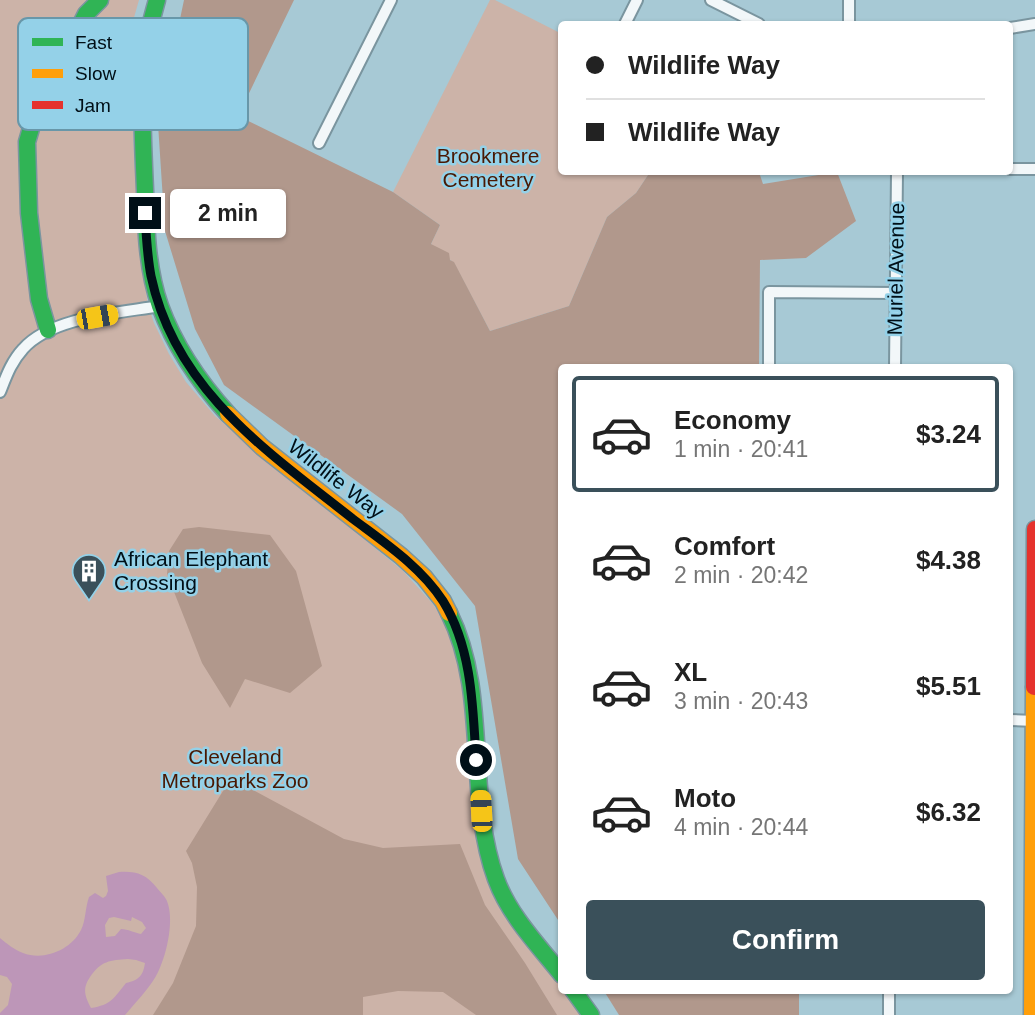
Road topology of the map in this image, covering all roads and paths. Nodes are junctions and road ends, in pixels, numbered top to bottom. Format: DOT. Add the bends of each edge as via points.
graph roads {
  1 [pos="100,0"];
  2 [pos="157,0"];
  3 [pos="391,0"];
  4 [pos="637,0"];
  5 [pos="711,0"];
  6 [pos="849,0"];
  7 [pos="84,18"];
  8 [pos="153,18"];
  9 [pos="626,21"];
  10 [pos="753,21"];
  11 [pos="849,21"];
  12 [pos="1035,24"];
  13 [pos="1013,28"];
  14 [pos="30,130"];
  15 [pos="142,130"];
  16 [pos="319,143"];
  17 [pos="1013,169"];
  18 [pos="1035,169"];
  19 [pos="897,175"];
  20 [pos="895,293"];
  21 [pos="160,306"];
  22 [pos="48,330"];
  23 [pos="769,364"];
  24 [pos="895,364"];
  25 [pos="0,392"];
  26 [pos="1035,529"];
  27 [pos="1013,720"];
  28 [pos="1034,720"];
  29 [pos="558,970"];
  30 [pos="576,994"];
  31 [pos="889,994"];
  32 [pos="590,1015"];
  33 [pos="889,1015"];
  34 [pos="1032,1015"];
  1 -- 7 [label="street"];
  2 -- 8 [label="street, Wildlife Way"];
  3 -- 16 [label="street"];
  4 -- 9 [label="street"];
  5 -- 10 [label="street"];
  6 -- 11 [label="street"];
  12 -- 13 [label="street"];
  14 -- 22 [label="street" via="29,213 39,299"];
  15 -- 21 [label="street, Wildlife Way" via="146,231"];
  17 -- 18 [label="street"];
  19 -- 20 [label="street, Muriel Avenue"];
  20 -- 23 [label="street" via="769,292"];
  20 -- 24 [label="street, Muriel Avenue"];
  21 -- 22 [label="street"];
  21 -- 29 [label="street, Wildlife Way" via="189,366 233,420 401,556 443,601 460,635 472,695 482,825 496,880 515,916"];
  22 -- 25 [label="street" via="25,347"];
  26 -- 28 [label="street"];
  27 -- 28 [label="street"];
  28 -- 34 [label="street"];
  30 -- 32 [label="street"];
  31 -- 33 [label="street"];
}
